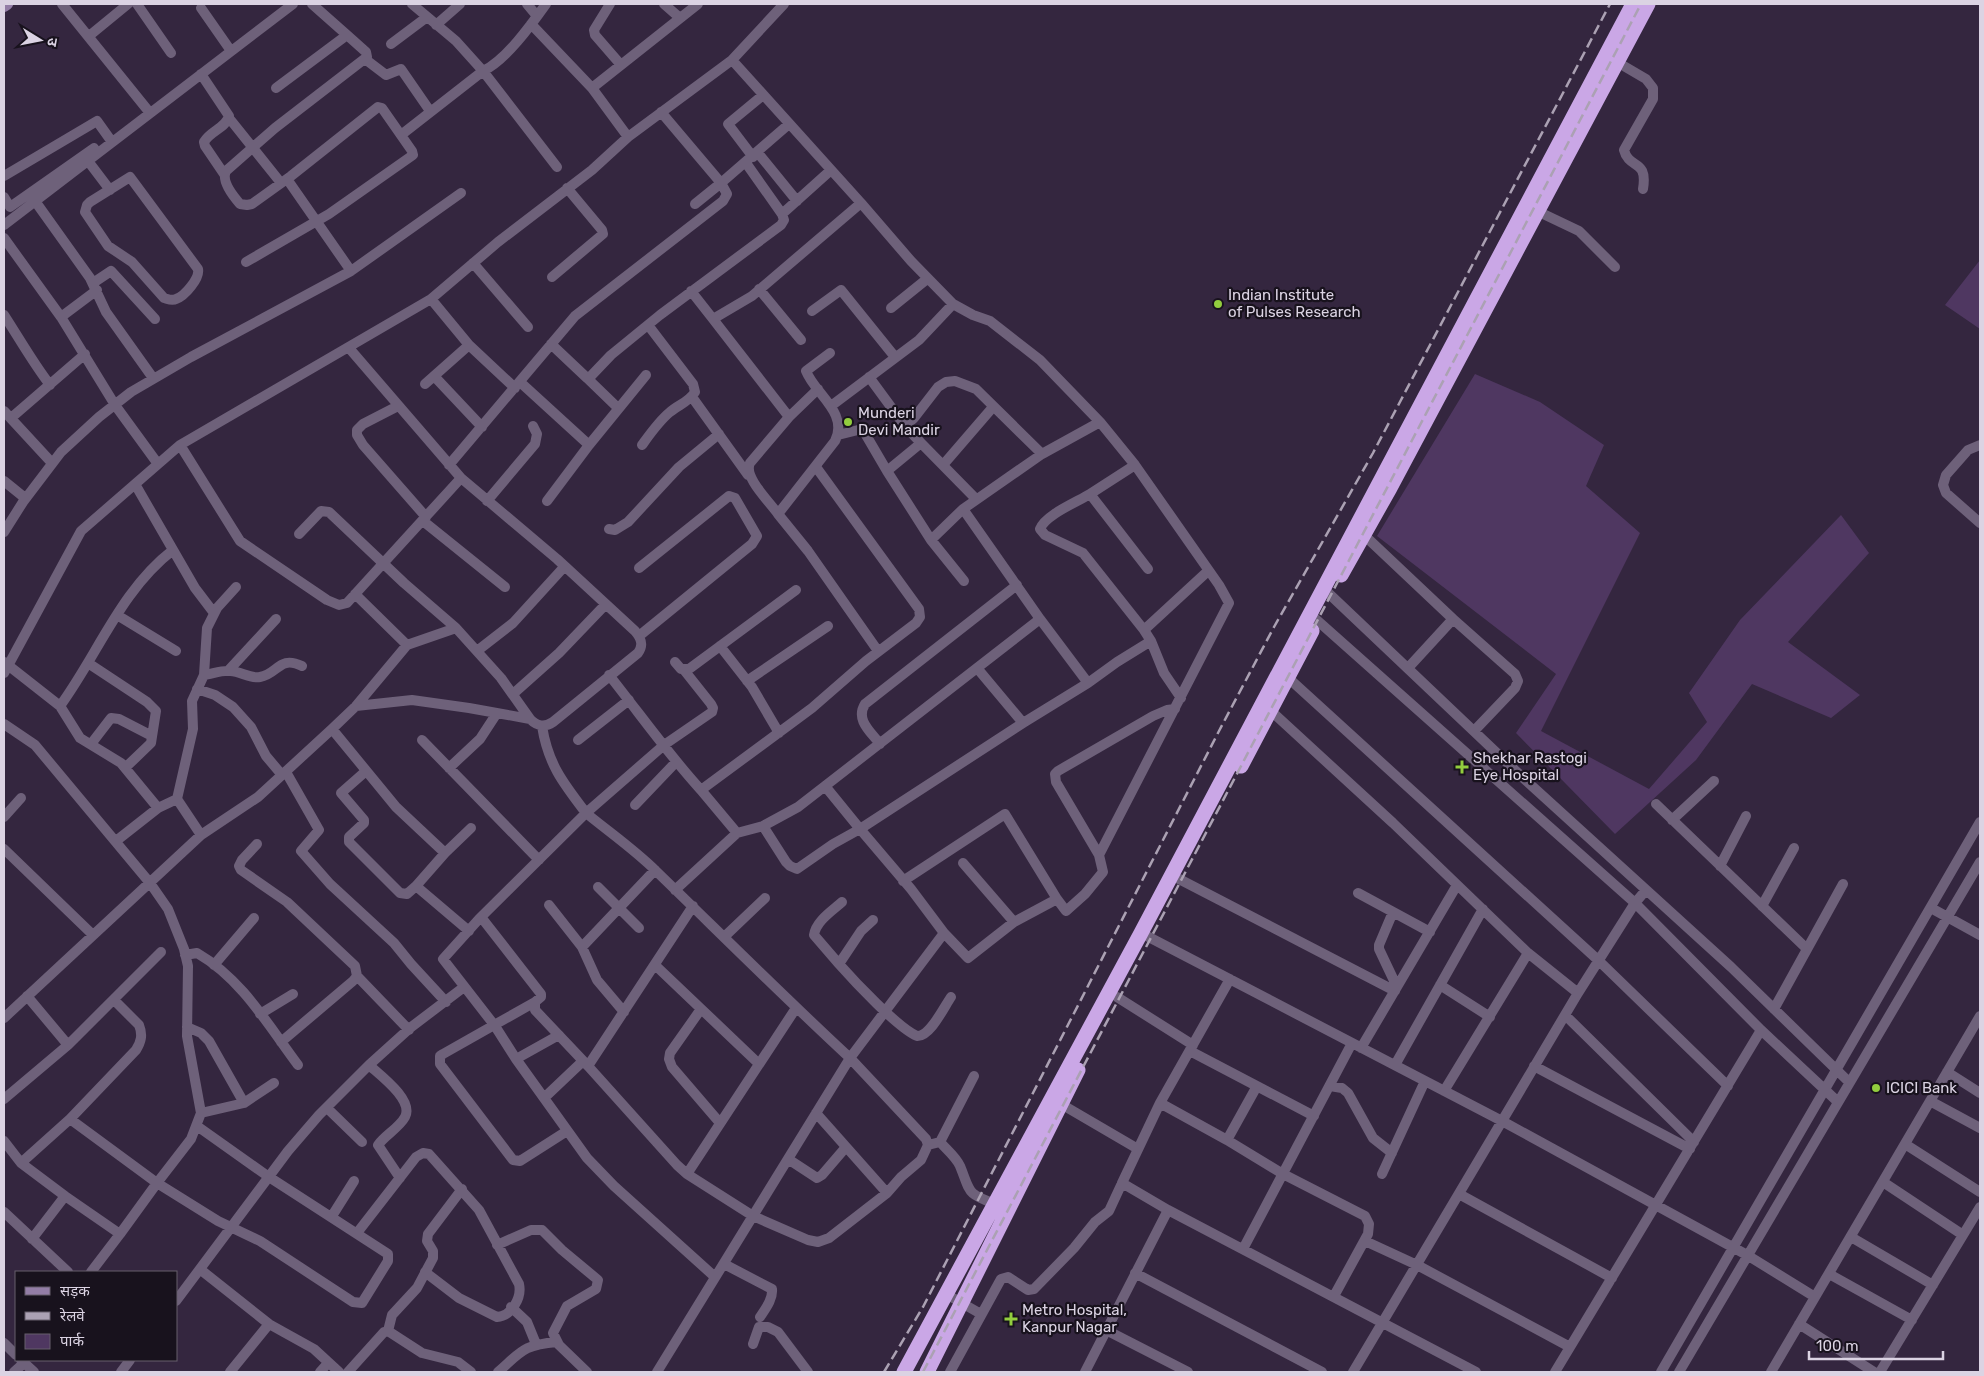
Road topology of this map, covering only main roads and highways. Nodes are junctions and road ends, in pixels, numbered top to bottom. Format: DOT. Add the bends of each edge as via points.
graph roads {
  1 [pos="1633,4"];
  2 [pos="1648,4"];
  3 [pos="1426,408"];
  4 [pos="1327,592"];
  5 [pos="1284,674"];
  6 [pos="1144,935"];
  7 [pos="904,1372"];
  8 [pos="927,1372"];
  1 -- 3 [label="highway"];
  2 -- 3 [label="highway"];
  3 -- 4 [label="highway"];
  3 -- 4 [label="highway" via="1364,535"];
  4 -- 5 [label="highway"];
  5 -- 6 [label="highway"];
  5 -- 6 [label="highway" via="1271,711 1179,879"];
  6 -- 7 [label="highway"];
  6 -- 8 [label="highway" via="1117,997"];
}
